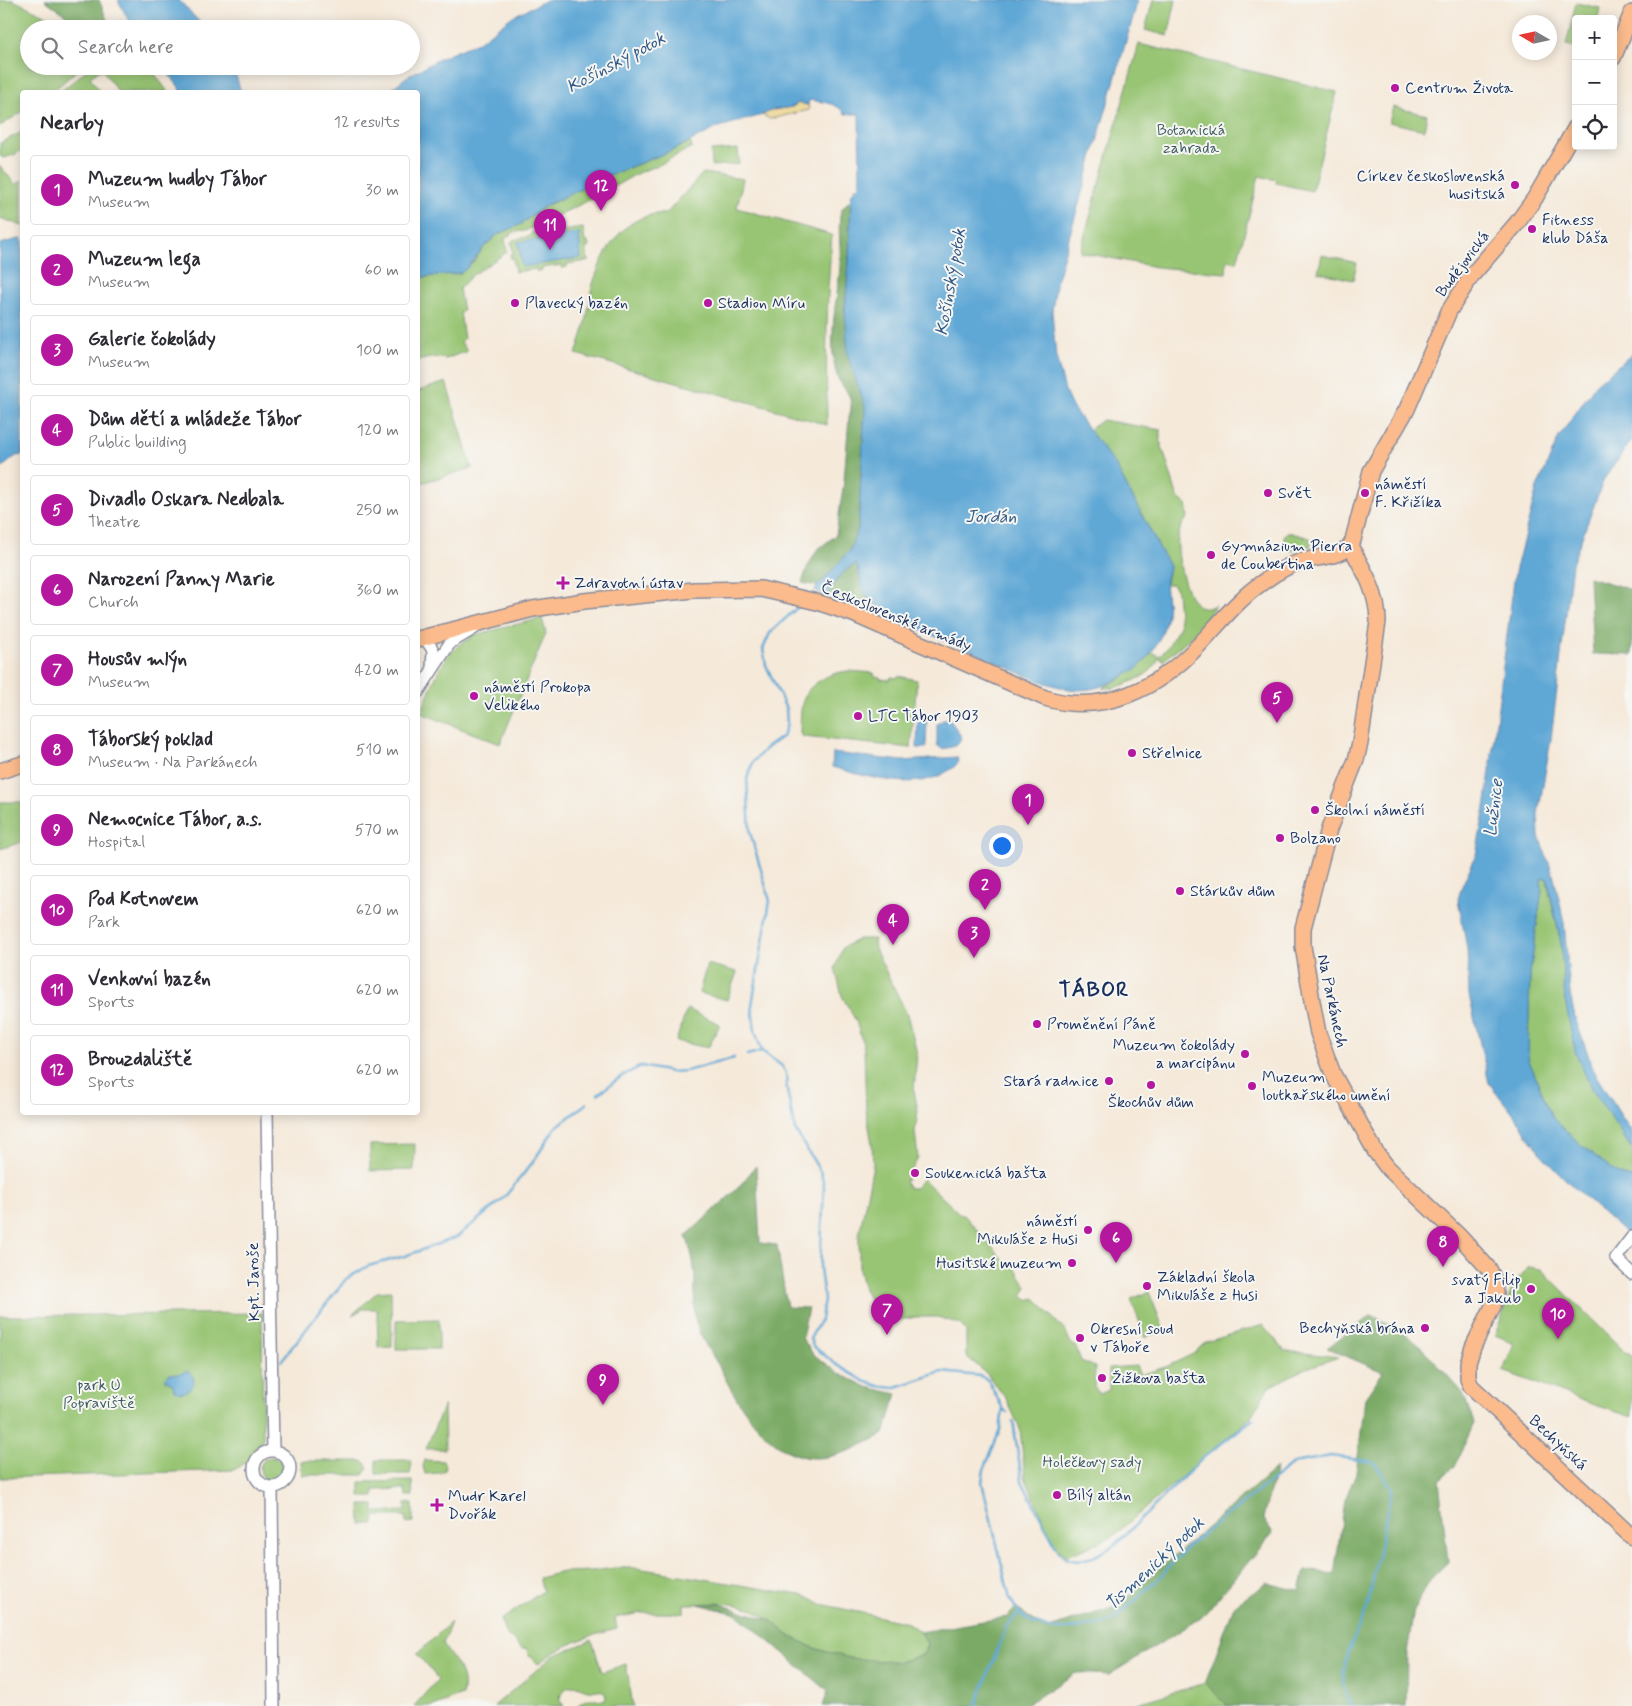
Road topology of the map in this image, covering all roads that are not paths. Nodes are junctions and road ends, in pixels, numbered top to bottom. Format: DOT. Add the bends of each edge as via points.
graph roads {
  1 [pos="1632,13"];
  2 [pos="1617,49"];
  3 [pos="1572,134"];
  4 [pos="1350,546"];
  5 [pos="1328,556"];
  6 [pos="1360,564"];
  7 [pos="488,620"];
  8 [pos="420,639"];
  9 [pos="420,640"];
  10 [pos="432,669"];
  11 [pos="420,689"];
  12 [pos="20,765"];
  13 [pos="0,771"];
  14 [pos="267,1115"];
  15 [pos="1630,1239"];
  16 [pos="1632,1274"];
  17 [pos="1467,1371"];
  18 [pos="274,1450"];
  19 [pos="272,1487"];
  20 [pos="1632,1537"];
  21 [pos="274,1706"];
  1 -- 2 [label="main road"];
  3 -- 4 [label="main road, Budějovická" via="1535,198 1472,275 1449,310 1418,386 1370,476"];
  4 -- 5 [label="main road"];
  4 -- 6 [label="main road"];
  5 -- 6 [label="main road"];
  5 -- 7 [label="main road, Československé armády" via="1302,561 1254,587 1197,647 1156,680 1123,697 1079,705 1045,698 853,614 761,589 709,589 609,598 533,609"];
  6 -- 17 [label="main road, Na Parkánech" via="1377,604 1378,622 1364,727 1356,760 1329,830 1303,928 1303,946 1318,1033 1326,1058 1365,1133 1387,1167 1460,1237 1489,1269 1494,1280 1496,1294 1493,1306 1473,1348"];
  7 -- 8 [label="main road, Československé armády"];
  7 -- 10 [label="street" via="450,643"];
  9 -- 10 [label="street" via="433,650"];
  10 -- 11 [label="street"];
  12 -- 13 [label="main road"];
  14 -- 18 [label="street, Kpt. Jaroše"];
  15 -- 16 [label="street" via="1616,1258"];
  17 -- 20 [label="main road, Bechyňská" via="1469,1383 1477,1393"];
  18 -- 19 [label="street" via="285,1456 290,1469 283,1483"];
  18 -- 19 [label="street" via="258,1456 254,1467 256,1478"];
  19 -- 21 [label="street"];
}
